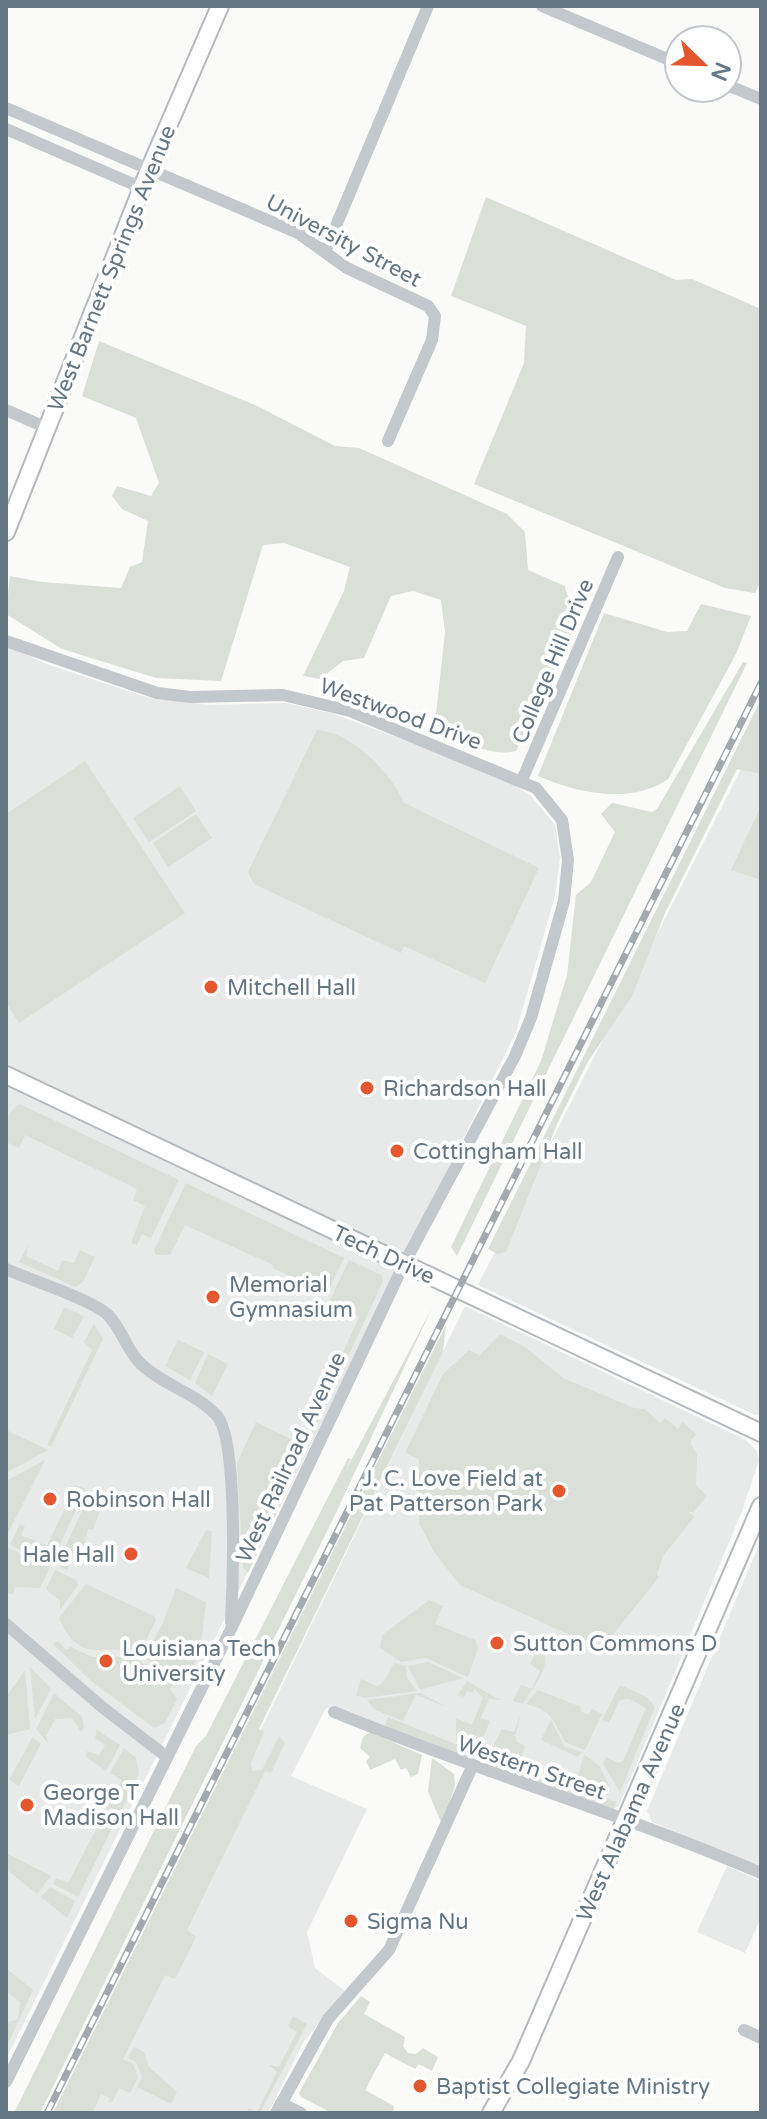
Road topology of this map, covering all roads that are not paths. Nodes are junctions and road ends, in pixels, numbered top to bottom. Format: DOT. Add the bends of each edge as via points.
graph roads {
  1 [pos="220,6"];
  2 [pos="428,6"];
  3 [pos="542,6"];
  4 [pos="663,57"];
  5 [pos="6,108"];
  6 [pos="6,129"];
  7 [pos="149,170"];
  8 [pos="142,188"];
  9 [pos="325,252"];
  10 [pos="6,410"];
  11 [pos="47,428"];
  12 [pos="388,441"];
  13 [pos="6,532"];
  14 [pos="618,557"];
  15 [pos="6,641"];
  16 [pos="522,780"];
  17 [pos="567,836"];
  18 [pos="6,1075"];
  19 [pos="404,1264"];
  20 [pos="6,1269"];
  21 [pos="761,1433"];
  22 [pos="761,1506"];
  23 [pos="6,1624"];
  24 [pos="231,1629"];
  25 [pos="334,1712"];
  26 [pos="167,1757"];
  27 [pos="472,1767"];
  28 [pos="628,1820"];
  29 [pos="761,1873"];
  30 [pos="744,2030"];
  31 [pos="761,2038"];
  32 [pos="6,2082"];
  33 [pos="279,2108"];
  34 [pos="301,2113"];
  35 [pos="491,2113"];
  1 -- 7 [label="main road, West Barnett Springs Avenue"];
  2 -- 9 [label="street"];
  3 -- 4 [label="street"];
  5 -- 7 [label="street, University Street"];
  6 -- 8 [label="street"];
  7 -- 8 [label="main road, West Barnett Springs Avenue"];
  7 -- 9 [label="street, University Street" via="298,233"];
  8 -- 11 [label="main road, West Barnett Springs Avenue"];
  9 -- 12 [label="street, University Street" via="428,306 435,316 432,340"];
  10 -- 11 [label="street"];
  11 -- 13 [label="main road, West Barnett Springs Avenue"];
  14 -- 16 [label="street, College Hill Drive"];
  15 -- 16 [label="street, Westwood Drive" via="157,693 283,695 331,705"];
  16 -- 17 [label="street, Westwood Drive" via="554,807"];
  17 -- 19 [label="street, West Railroad Avenue" via="564,901 527,1027"];
  18 -- 19 [label="main road, Tech Drive"];
  19 -- 21 [label="main road, Tech Drive"];
  19 -- 24 [label="street, West Railroad Avenue"];
  20 -- 24 [label="street" via="104,1312 144,1367 197,1398 220,1420 229,1450"];
  22 -- 28 [label="main road, West Alabama Avenue"];
  23 -- 26 [label="street"];
  24 -- 26 [label="street, West Railroad Avenue"];
  25 -- 27 [label="street, Western Street"];
  26 -- 32 [label="street, West Railroad Avenue"];
  27 -- 28 [label="street, Western Street"];
  27 -- 33 [label="street" via="389,1950 328,2019"];
  28 -- 29 [label="street, Western Street"];
  28 -- 35 [label="main road, West Alabama Avenue" via="521,2061"];
  30 -- 31 [label="street"];
  33 -- 34 [label="street"];
}
